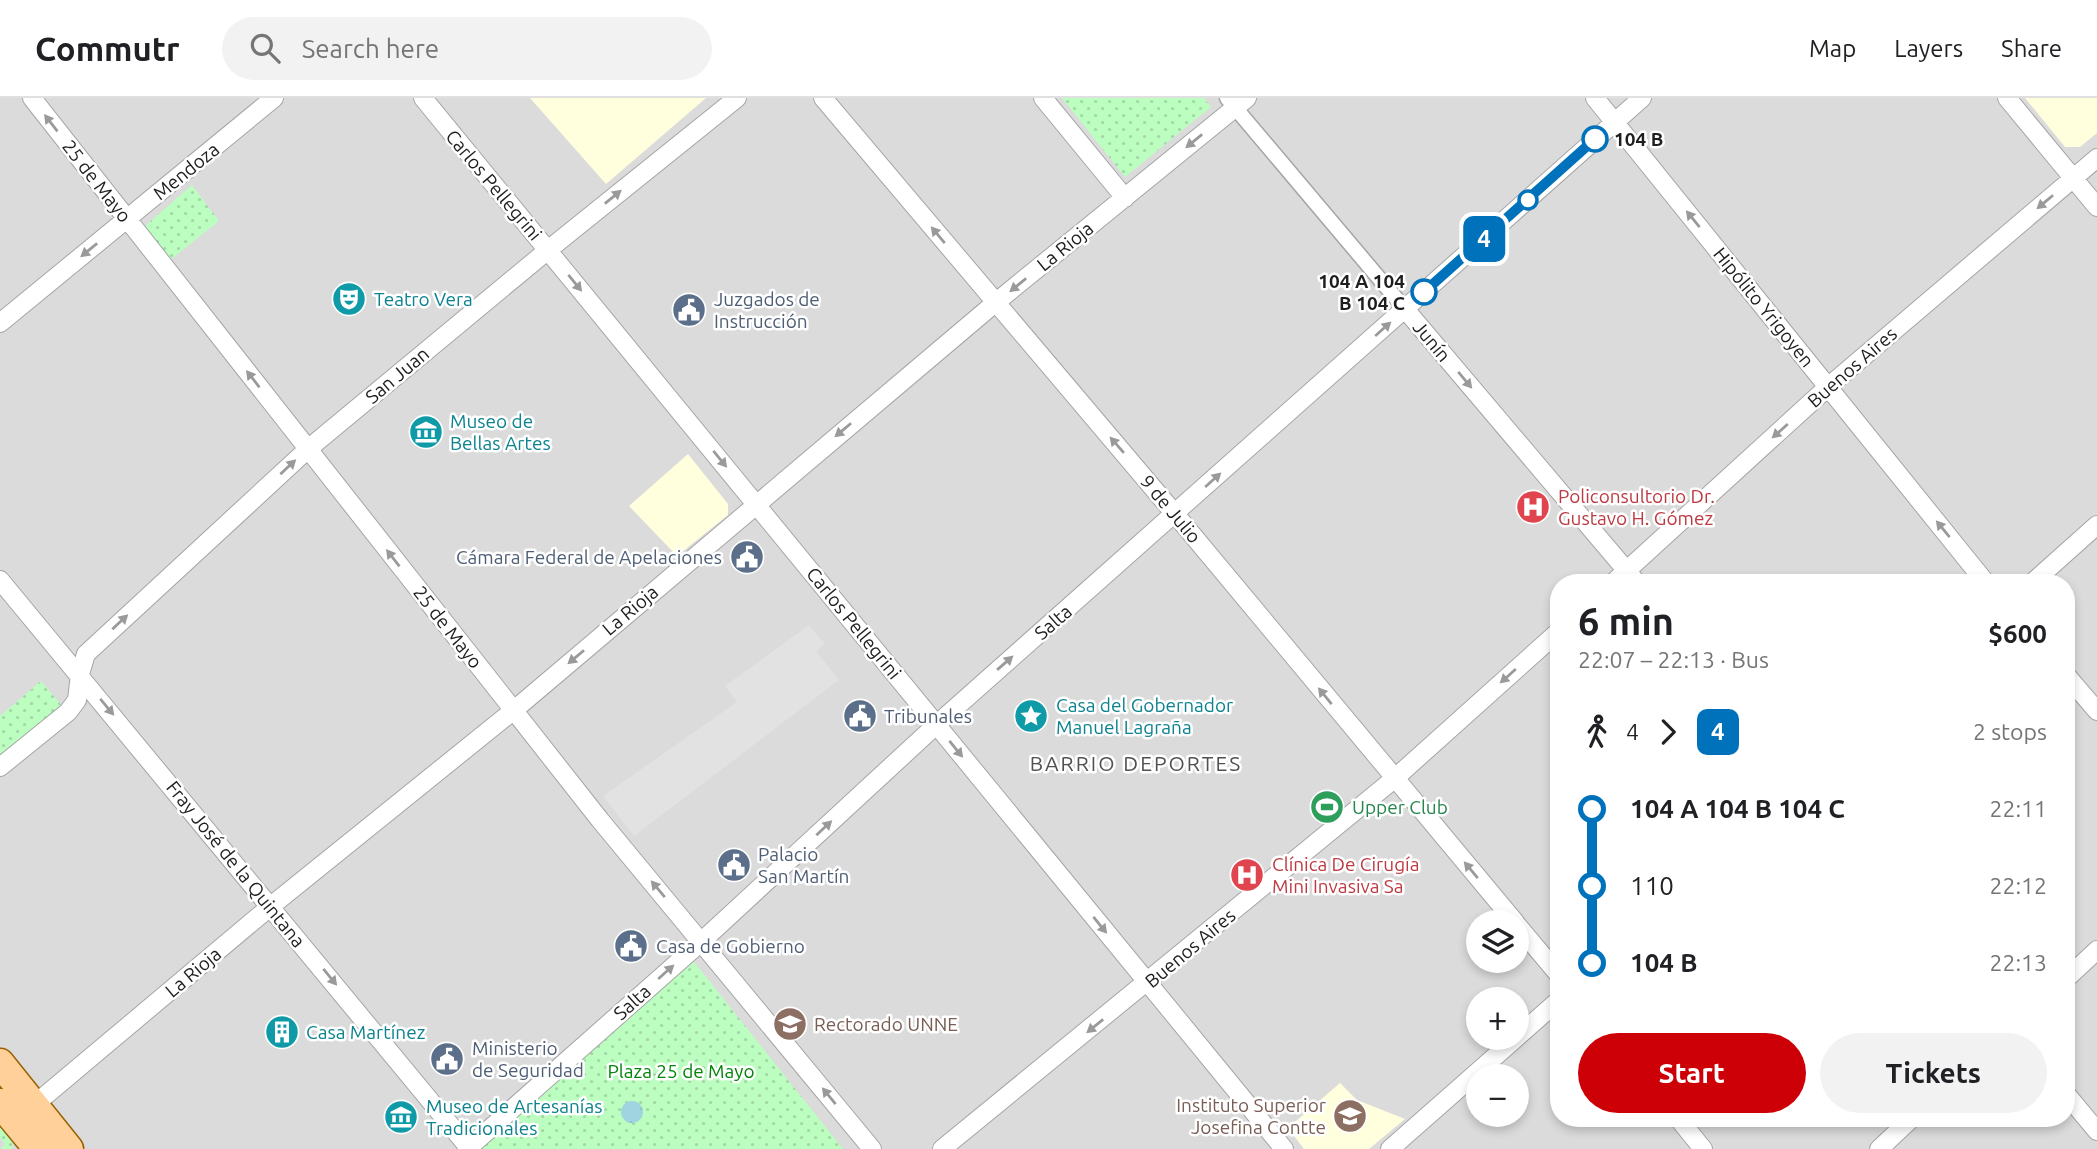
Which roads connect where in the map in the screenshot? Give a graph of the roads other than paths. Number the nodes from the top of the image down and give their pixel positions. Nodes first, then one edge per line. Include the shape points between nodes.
1 (32, 98) edge
2 (274, 98) edge
3 (423, 98) edge
4 (737, 98) edge
5 (823, 98) edge
6 (1043, 98) edge
7 (1595, 98) edge
8 (1642, 98) edge
9 (2007, 98) edge
10 (1236, 101) edge
11 (1614, 122) junction
12 (2097, 158) edge
13 (2073, 178) junction
14 (1125, 198) junction
15 (2097, 208) edge
16 (127, 219) junction
17 (548, 250) junction
18 (995, 303) junction
19 (1405, 309) junction
20 (0, 323) edge
21 (1829, 386) junction
22 (307, 449) junction
23 (756, 503) junction
24 (1175, 514) junction
25 (2097, 526) edge
26 (1621, 574) edge
27 (1630, 574) edge
28 (1979, 574) edge
29 (2042, 574) edge
30 (0, 580) edge
31 (1550, 639) edge
32 (80, 674) junction
33 (2075, 686) edge
34 (513, 710) junction
35 (2097, 711) edge
36 (936, 724) junction
37 (0, 767) edge
38 (1394, 779) junction
39 (271, 906) junction
40 (1504, 910) edge
41 (1529, 939) edge
42 (702, 941) junction
43 (2097, 950) edge
44 (1550, 964) edge
45 (2075, 971) edge
46 (1147, 983) junction
47 (1550, 1008) edge
48 (1529, 1026) edge
49 (1502, 1050) edge
50 (0, 1063) edge
51 (0, 1103) edge
52 (2075, 1105) edge
53 (1685, 1127) edge
54 (1902, 1127) edge
55 (31, 1128) edge
56 (2097, 1131) edge
57 (468, 1148) edge
58 (69, 1149) edge
59 (872, 1149) edge
60 (942, 1149) edge
61 (1284, 1149) edge
62 (1390, 1149) edge
63 (1703, 1149) edge
64 (1879, 1149) edge

16 -> 1 street, 25 de Mayo
2 - 16 street, Mendoza
3 - 17 street, Carlos Pellegrini
17 -> 4 street, San Juan
18 -> 5 street, 9 de Julio
6 - 14 street
7 - 11 street, Hipólito Yrigoyen
8 - 11 street, Salta
9 - 13 street
10 -> 14 street, La Rioja
10 - 19 street, Junín
11 - 19 street, Salta
21 -> 11 street, Hipólito Yrigoyen
12 - 13 street, Buenos Aires
13 - 15 street
13 -> 21 street, Buenos Aires
14 -> 18 street, La Rioja
16 -> 20 street, Mendoza
22 -> 16 street, 25 de Mayo
17 - 22 street, San Juan
17 -> 23 street, Carlos Pellegrini
18 -> 23 street, La Rioja
24 -> 18 street, 9 de Julio
24 -> 19 street, Salta
19 -> 26 street, Junín
21 -> 27 street, Buenos Aires
28 -> 21 street, Hipólito Yrigoyen
32 -> 22 street, San Juan via 86,654
34 -> 22 street, 25 de Mayo
23 -> 34 street, La Rioja
23 - 36 street, Carlos Pellegrini
36 -> 24 street, Salta
38 -> 24 street, 9 de Julio
25 - 29 street
30 - 32 street, Fray José de la Quintana
31 -> 38 street, Buenos Aires
32 - 37 street, San Juan via 76,700 68,712
32 -> 39 street, Fray José de la Quintana
33 - 35 street
34 - 39 street, La Rioja
42 -> 34 street, 25 de Mayo
42 -> 36 street, Salta
36 -> 46 street, Carlos Pellegrini
40 -> 38 street, 9 de Julio
38 - 46 street, Buenos Aires
39 - 55 street, La Rioja
39 -> 57 street, Fray José de la Quintana
41 - 44 street, 9 de Julio
57 -> 42 street, Salta
59 -> 42 street, 25 de Mayo
43 - 45 street
46 -> 60 street, Buenos Aires
46 - 61 street, Carlos Pellegrini
47 - 48 street
49 - 62 street
50 - 55 main road
51 - 55 main road
52 - 56 street
53 - 63 street
54 - 64 street
55 - 58 main road

